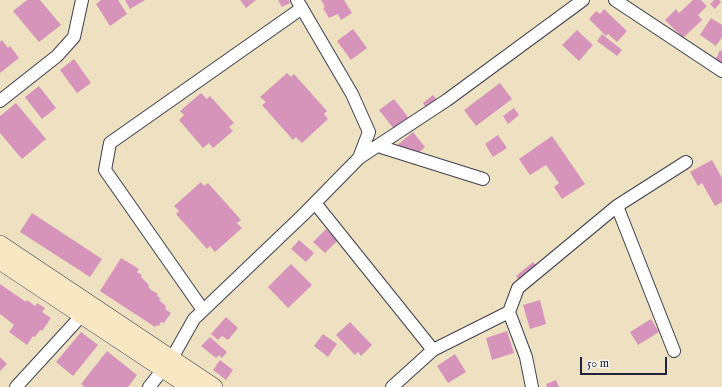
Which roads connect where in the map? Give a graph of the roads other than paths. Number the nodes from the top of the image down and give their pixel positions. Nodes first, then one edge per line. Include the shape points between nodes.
1 (82, 0) edge
2 (583, 0) edge
3 (615, 0) edge
4 (299, 4) edge
5 (722, 71) edge
6 (0, 101) edge
7 (378, 146) junction
8 (359, 158) junction
9 (686, 162) dead end
10 (483, 179) dead end
11 (315, 203) junction
12 (617, 206) junction
13 (0, 244) edge
14 (0, 260) edge
15 (203, 310) junction
16 (509, 312) junction
17 (83, 314) junction
18 (434, 350) junction
19 (674, 351) dead end
20 (168, 363) junction
21 (16, 387) edge
22 (149, 387) edge
23 (190, 387) edge
24 (214, 387) edge
25 (392, 387) edge
26 (532, 387) edge

1 - 6 street via 74,37 58,56
2 - 7 street via 448,100
3 - 5 street
4 - 8 street via 352,94 368,132
4 - 15 street via 110,143 105,170
7 - 8 street
7 - 10 street
8 - 11 street
9 - 12 street
11 - 15 street
11 - 18 street
12 - 16 street via 518,288
12 - 19 street
13 - 20 main road
14 - 17 main road
15 - 20 street via 194,319
16 - 18 street
16 - 26 street via 526,357
17 - 20 main road
17 - 21 street
18 - 25 street
20 - 22 street
20 - 23 main road
20 - 24 main road

